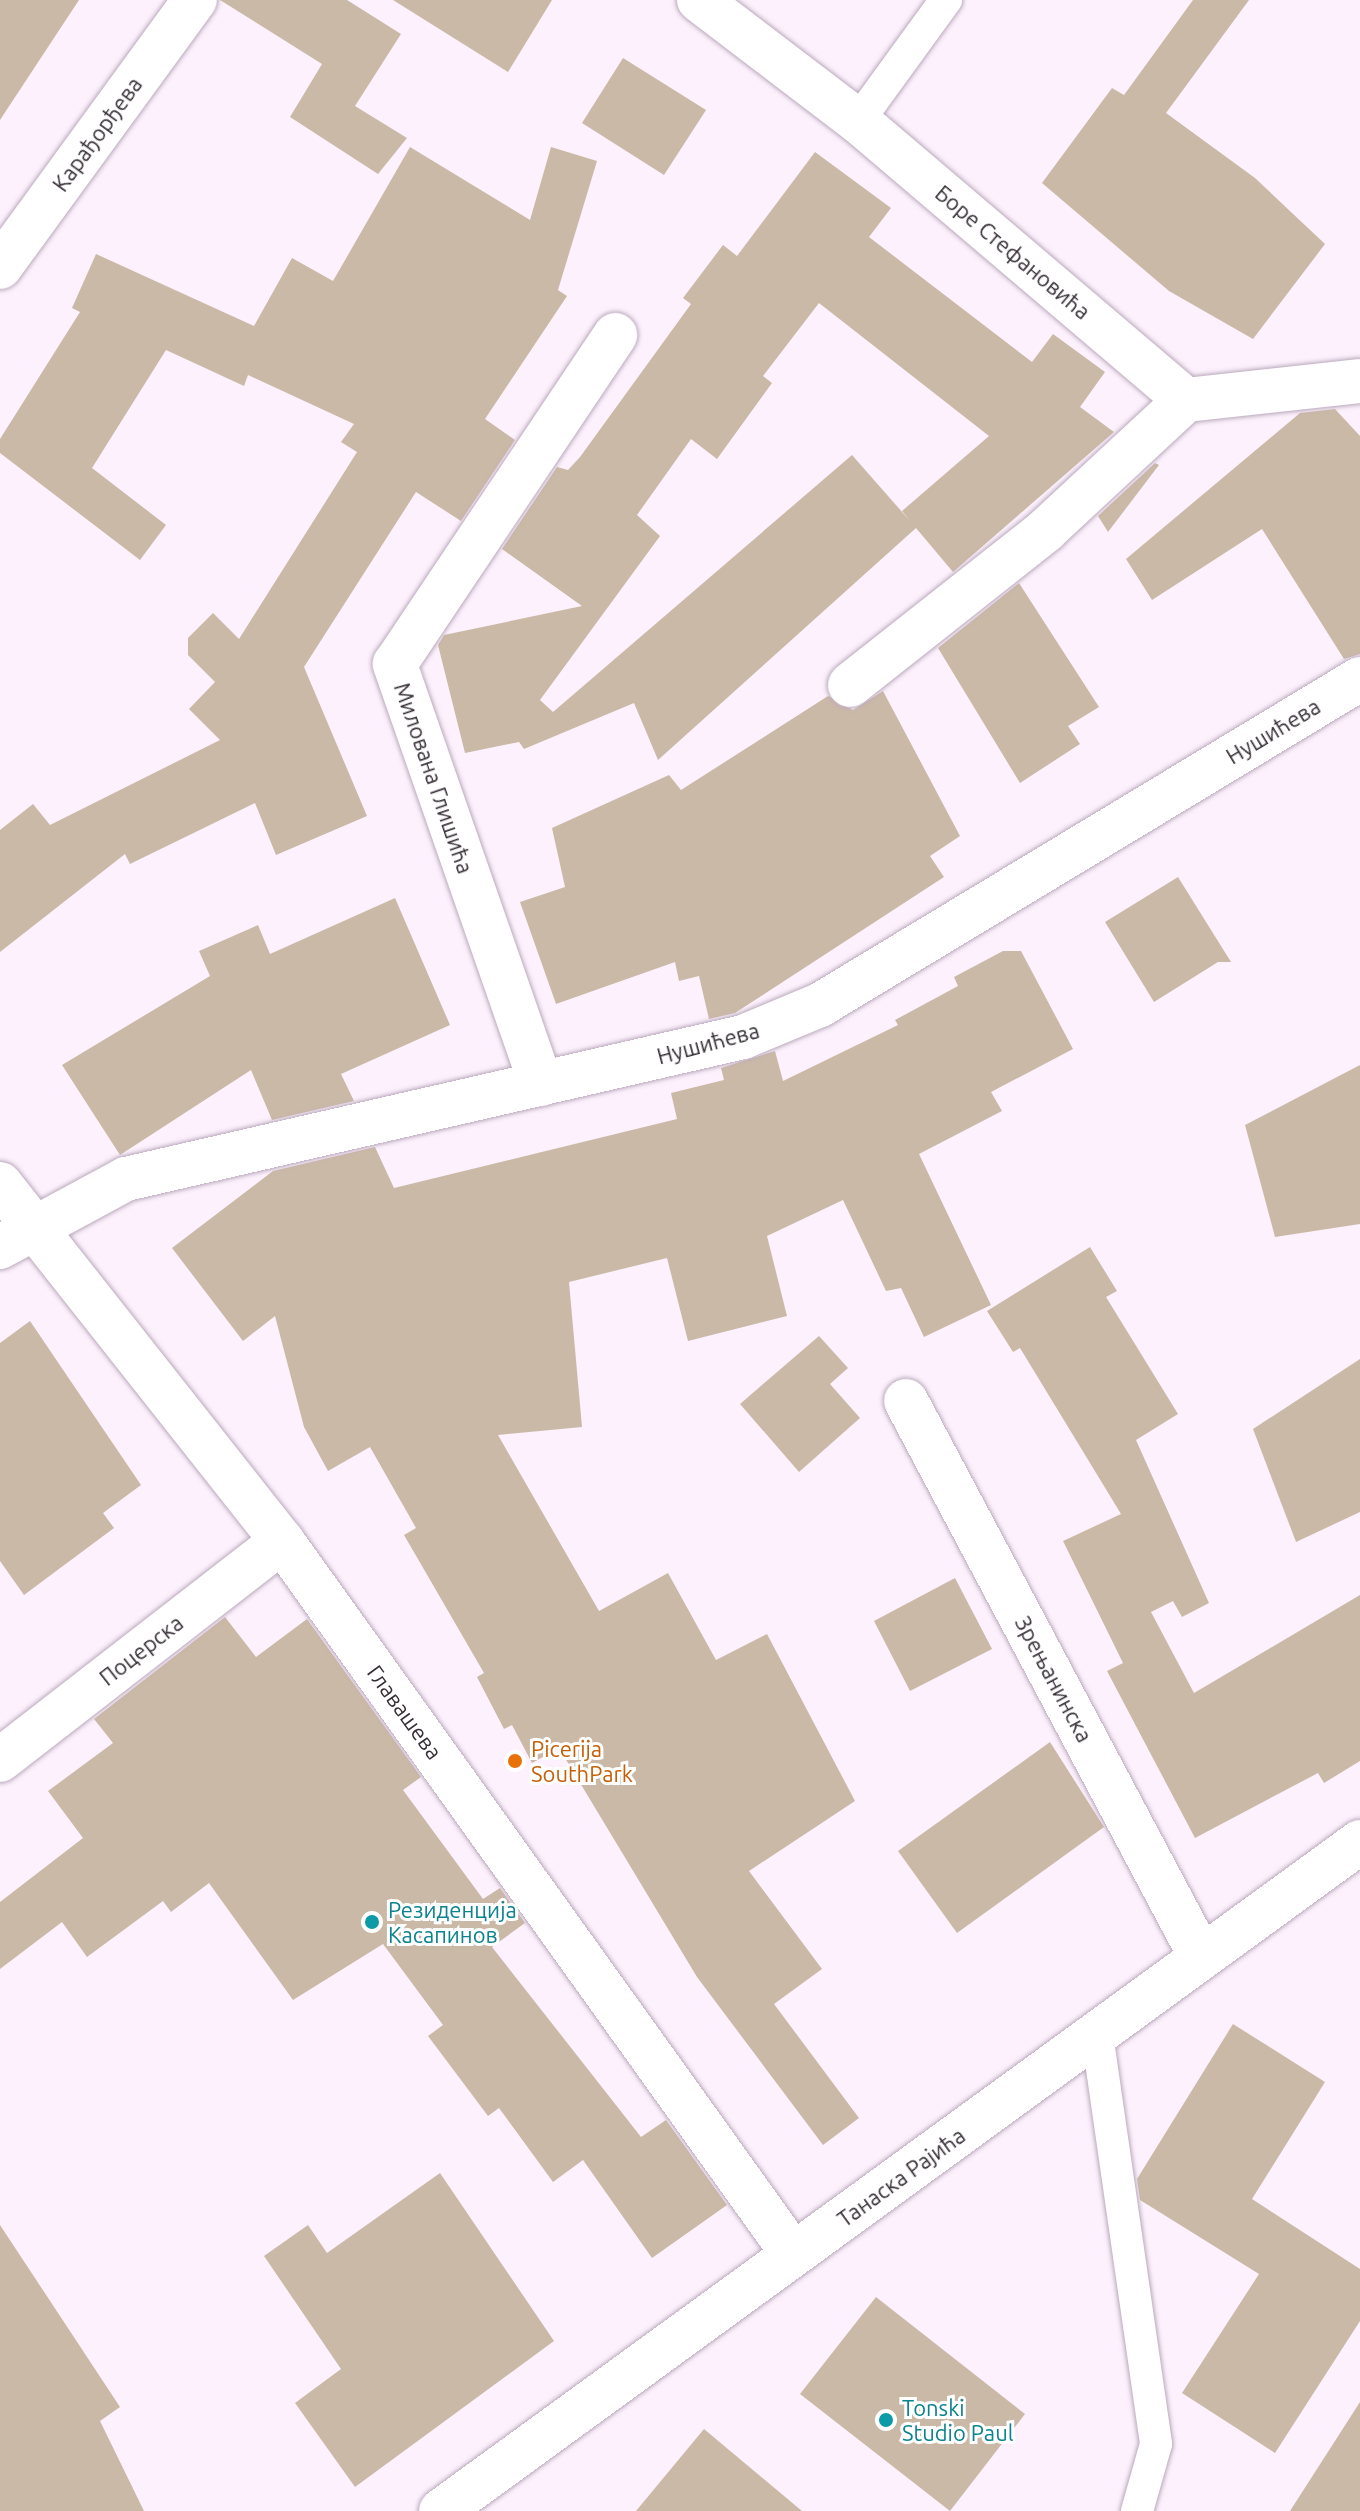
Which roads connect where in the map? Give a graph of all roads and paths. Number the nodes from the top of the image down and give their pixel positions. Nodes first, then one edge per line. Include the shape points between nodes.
1 (195, 0) edge
2 (699, 0) edge
3 (946, 0) edge
4 (858, 121) junction
5 (0, 267) edge
6 (615, 335) dead end
7 (1360, 381) edge
8 (1186, 400) junction
9 (1360, 679) edge
10 (850, 685) dead end
11 (541, 1084) junction
12 (0, 1184) edge
13 (17, 1236) edge
14 (906, 1401) dead end
15 (282, 1541) junction
16 (0, 1760) edge
17 (1360, 1842) edge
18 (1201, 1957) junction
19 (1097, 2034) junction
20 (793, 2254) junction
21 (441, 2511) edge
22 (1137, 2511) edge

1 - 5 street, Карађорђева
2 - 4 street, Боре Стефановића
3 - 4 lane
4 - 8 street, Боре Стефановића
6 - 11 street, Милована Глишића via 395,664
7 - 8 street
8 - 10 street via 1046,530
9 - 11 street, Нушићева via 820,1005 743,1037
11 - 13 street, Нушићева via 126,1179
12 - 13 street, Главашева
13 - 15 street, Главашева
14 - 18 street, Зрењанинска
15 - 16 street, Поцерска
15 - 20 street, Главашева
17 - 18 street, Танаска Рајића
18 - 19 street, Танаска Рајића
19 - 20 street, Танаска Рајића
19 - 22 lane via 1156,2444
20 - 21 street, Танаска Рајића

